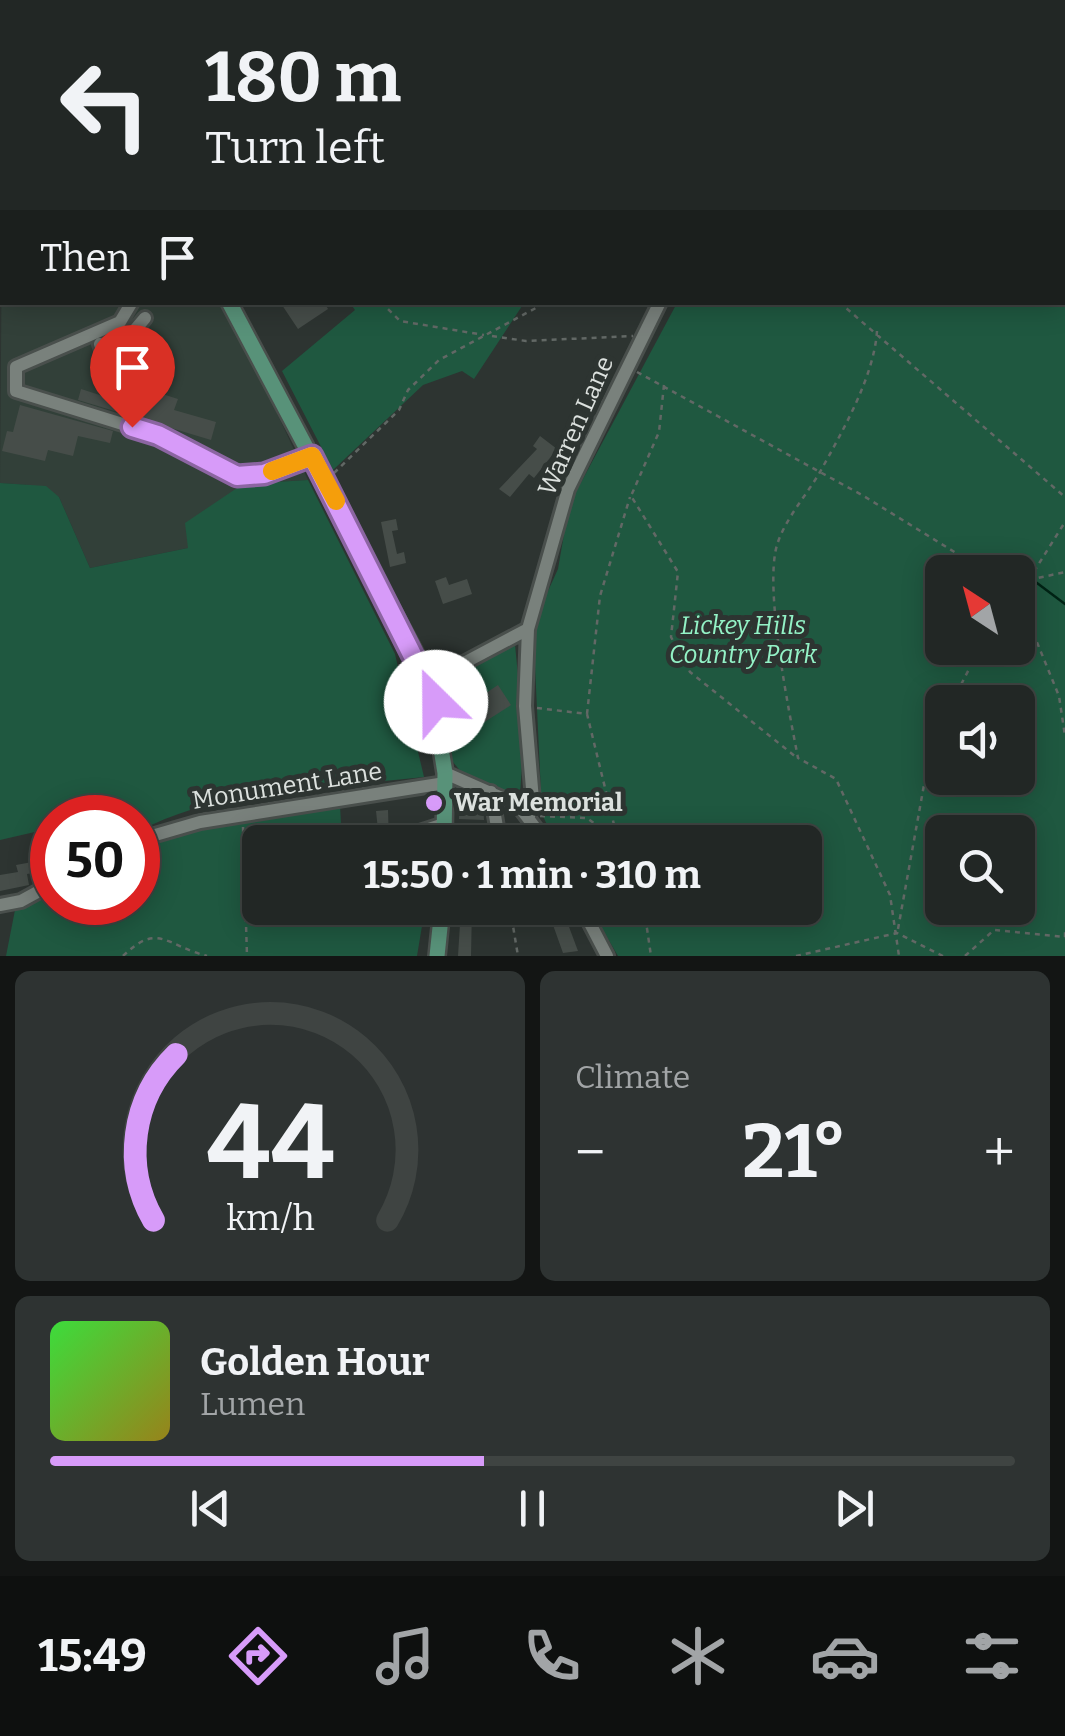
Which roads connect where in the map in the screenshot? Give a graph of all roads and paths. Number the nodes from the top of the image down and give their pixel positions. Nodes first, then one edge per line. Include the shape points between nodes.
1 (130, 305) edge
2 (231, 305) edge
3 (383, 305) edge
4 (542, 305) edge
5 (658, 305) edge
6 (841, 305) edge
7 (145, 318) dead end
8 (877, 331) junction
9 (96, 332) junction
10 (487, 336) junction
11 (640, 337) junction
12 (101, 347) junction
13 (627, 367) junction
14 (118, 379) dead end
15 (664, 384) junction
16 (312, 456) junction
17 (820, 472) junction
18 (324, 479) junction
19 (631, 496) junction
20 (1065, 497) edge
21 (1065, 522) edge
22 (961, 555) edge
23 (1035, 569) edge
24 (1065, 572) edge
25 (1035, 578) edge
26 (528, 629) junction
27 (1035, 639) edge
28 (430, 681) junction
29 (525, 706) junction
30 (586, 714) junction
31 (1065, 736) edge
32 (798, 758) junction
33 (925, 774) edge
34 (446, 778) junction
35 (491, 792) junction
36 (242, 816) junction
37 (529, 816) junction
38 (444, 824) joint
39 (441, 825) edge
40 (497, 825) edge
41 (535, 825) edge
42 (596, 825) edge
43 (614, 825) edge
44 (160, 830) edge
45 (30, 896) edge
46 (0, 906) edge
47 (440, 925) edge
48 (513, 925) edge
49 (591, 925) edge
50 (646, 925) edge
51 (1065, 930) edge
52 (897, 934) junction
53 (123, 956) edge
54 (207, 956) edge
55 (246, 956) edge
56 (437, 956) edge
57 (518, 956) edge
58 (607, 956) edge
59 (651, 956) edge
60 (796, 956) edge
61 (899, 956) edge
62 (943, 956) edge
63 (965, 956) edge

1 - 9 street via 120,322
2 - 16 main road
3 - 10 path via 400,321
4 - 10 path
5 - 11 street, Warren Lane
6 - 8 path
7 - 12 street via 117,351
8 - 17 path via 876,354
8 - 20 path
9 - 12 street
9 - 16 street via 16,368 16,391 158,435 237,476 264,474
10 - 11 path
10 - 18 path via 439,360 408,390 399,410
11 - 13 street, Warren Lane
12 - 14 street
13 - 15 path
13 - 26 street, Warren Lane via 568,489
15 - 17 path
15 - 19 path via 659,432
16 - 18 main road
17 - 22 path
17 - 32 path via 777,544 773,572
18 - 28 main road
19 - 30 path via 600,596
19 - 32 path via 678,572 670,638 690,672
21 - 23 path
24 - 25 path
26 - 28 street
26 - 29 street, Warren Lane
27 - 31 path via 1058,696
28 - 34 main road
29 - 30 path
29 - 37 street, Warren Lane via 534,800
30 - 43 path
32 - 52 path via 836,779 890,895
33 - 52 path
34 - 35 street
34 - 36 street, Monument Lane
34 - 38 main road
35 - 37 street
35 - 40 street
36 - 44 street, Monument Lane
36 - 55 path
37 - 41 street
37 - 42 path via 587,818
38 - 39 street
45 - 46 street
47 - 56 main road
48 - 57 path
49 - 58 street
50 - 59 path
51 - 63 path via 1065,937 994,930
52 - 60 path
52 - 61 path
52 - 62 path
53 - 54 path via 134,942 152,936

